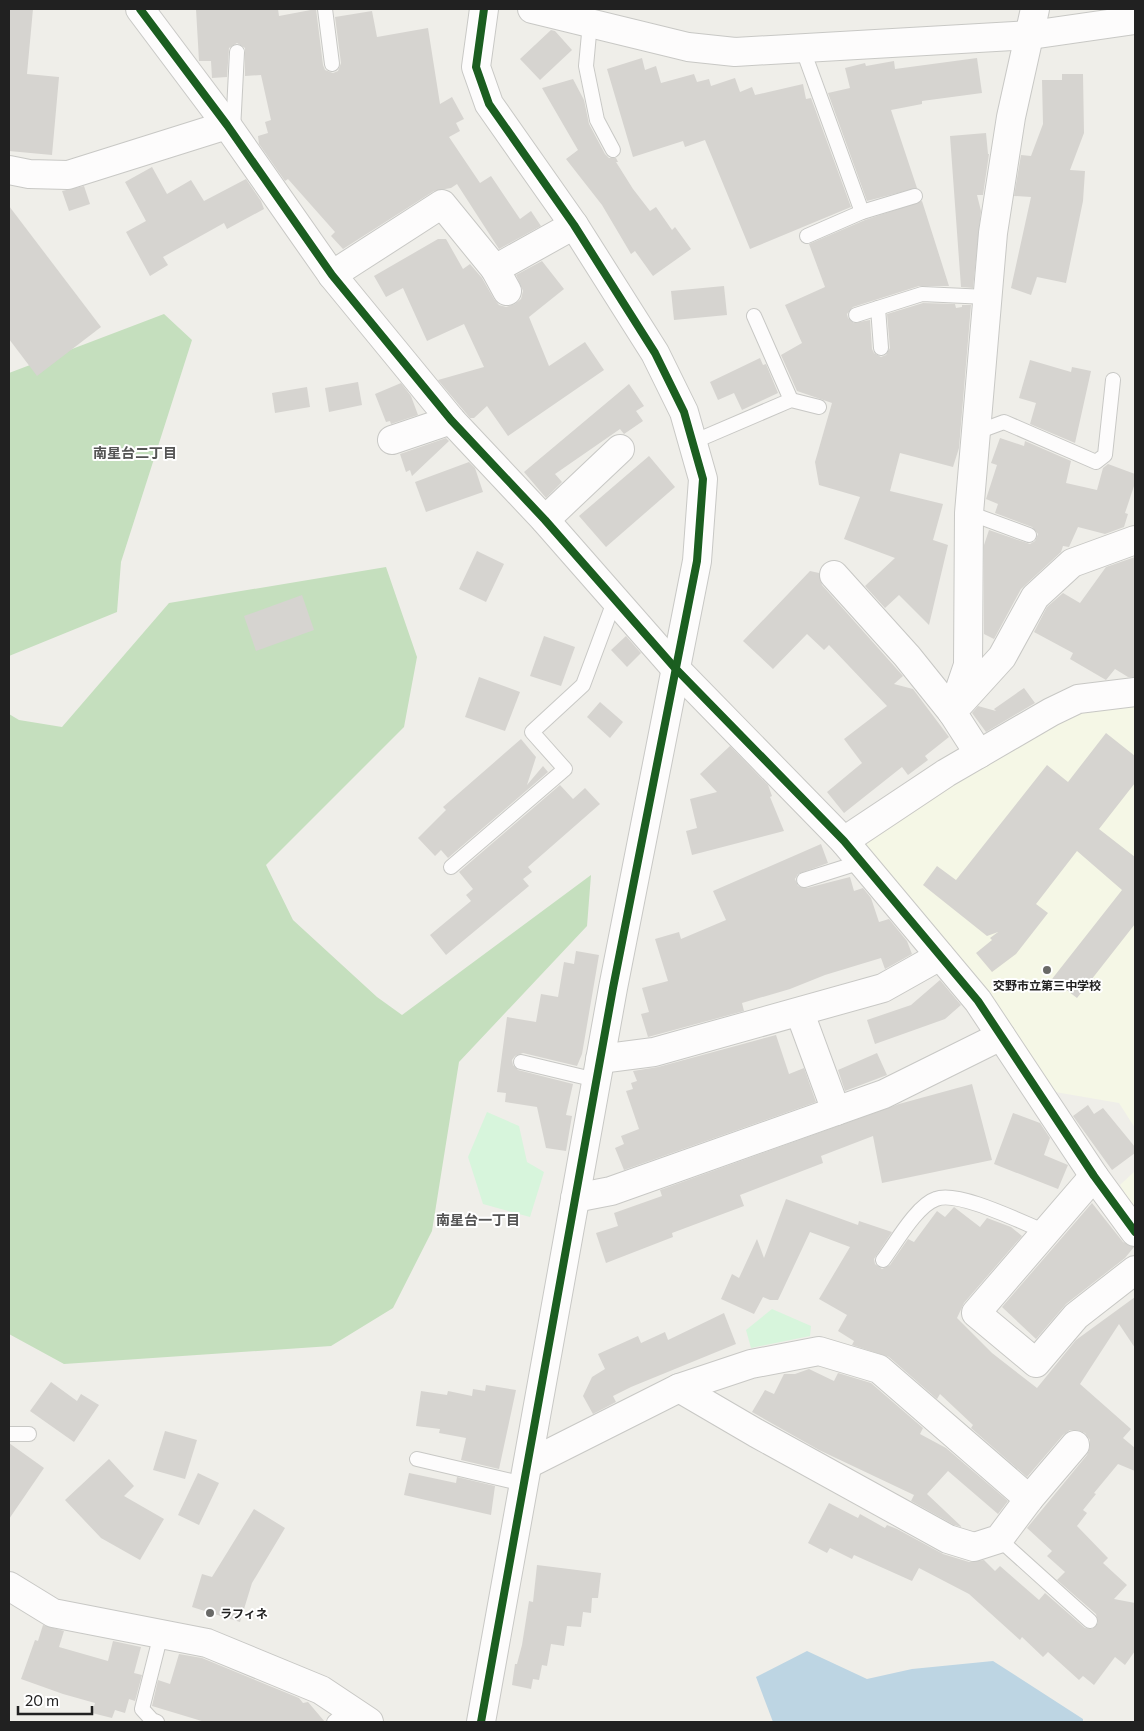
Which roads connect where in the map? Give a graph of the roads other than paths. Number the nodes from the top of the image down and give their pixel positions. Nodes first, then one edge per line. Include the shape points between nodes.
1 (140, 9) edge
2 (325, 9) edge
3 (484, 9) edge
4 (532, 9) edge
5 (1135, 20) edge
6 (1033, 22) edge
7 (590, 23) junction
8 (803, 50) junction
9 (237, 52) dead end
10 (332, 64) dead end
11 (230, 129) junction
12 (613, 150) dead end
13 (9, 170) edge
14 (915, 196) dead end
15 (862, 212) junction
16 (574, 225) junction
17 (807, 236) dead end
18 (332, 276) junction
19 (987, 297) junction
20 (878, 308) junction
21 (856, 315) dead end
22 (754, 316) dead end
23 (881, 348) dead end
24 (1113, 380) dead end
25 (791, 400) junction
26 (819, 408) dead end
27 (451, 420) junction
28 (977, 432) junction
29 (392, 440) dead end
30 (692, 442) junction
31 (620, 450) dead end
32 (969, 513) junction
33 (545, 520) junction
34 (1029, 535) dead end
35 (1135, 540) edge
36 (834, 576) dead end
37 (614, 599) junction
38 (675, 668) junction
39 (1135, 692) edge
40 (952, 712) junction
41 (979, 754) junction
42 (844, 841) junction
43 (861, 862) junction
44 (451, 867) dead end
45 (804, 880) dead end
46 (940, 956) junction
47 (800, 1012) junction
48 (1001, 1036) junction
49 (521, 1062) dead end
50 (598, 1069) junction
51 (836, 1111) junction
52 (1094, 1176) junction
53 (575, 1198) junction
54 (1046, 1232) junction
55 (1135, 1232) edge
56 (883, 1260) dead end
57 (1135, 1270) edge
58 (679, 1388) junction
59 (9, 1434) edge
60 (29, 1434) dead end
61 (1075, 1445) dead end
62 (417, 1459) dead end
63 (526, 1474) junction
64 (1029, 1499) junction
65 (999, 1539) junction
66 (9, 1586) edge
67 (1090, 1621) dead end
68 (160, 1634) junction
69 (351, 1718) edge
70 (157, 1722) edge
71 (481, 1722) edge

1 - 11 street
2 - 10 lane
3 - 16 street via 476,67 489,104
4 - 7 street
5 - 6 street
6 - 8 street
6 - 19 street via 1011,117 993,233
7 - 8 street via 688,47 735,52
7 - 12 lane via 586,66 597,120
8 - 15 lane
9 - 11 lane
11 - 13 street via 68,175
11 - 18 street
14 - 15 lane
15 - 17 lane
16 - 18 street via 501,280 436,197
16 - 30 street via 655,353 684,412
18 - 27 street
19 - 20 lane via 922,294
19 - 28 street
20 - 21 lane
20 - 23 lane
22 - 25 lane
24 - 28 lane via 1105,455 1096,462 1004,422
25 - 26 lane
25 - 30 lane
27 - 29 street
27 - 33 street
28 - 32 street
30 - 38 street via 703,479 697,561
31 - 33 street
32 - 34 lane
32 - 40 street via 968,665
33 - 37 street
35 - 40 street via 1072,563 1035,597 1002,657
36 - 40 street via 907,656
37 - 38 street
37 - 44 lane via 583,685 532,732 565,768
38 - 42 street
38 - 50 street
39 - 41 street via 1078,699
40 - 41 street
41 - 42 street
42 - 43 street
43 - 45 lane
43 - 46 street
46 - 47 street via 883,988
46 - 48 street via 978,1001
47 - 50 street
47 - 51 street
48 - 51 street via 884,1094
48 - 52 street
49 - 50 lane
50 - 53 street
51 - 53 street via 611,1191
52 - 54 street
52 - 55 street
53 - 63 street
54 - 56 lane via 964,1199 936,1198 922,1208
54 - 57 street via 976,1314 1036,1363 1076,1316
58 - 63 street
58 - 64 street via 751,1364 819,1351 879,1369
58 - 65 street via 948,1539 974,1547
59 - 60 lane
61 - 64 street
62 - 63 lane
63 - 71 street
64 - 65 street
65 - 67 lane
66 - 68 street via 53,1613
68 - 69 street via 207,1643 320,1690
68 - 70 lane via 142,1709

